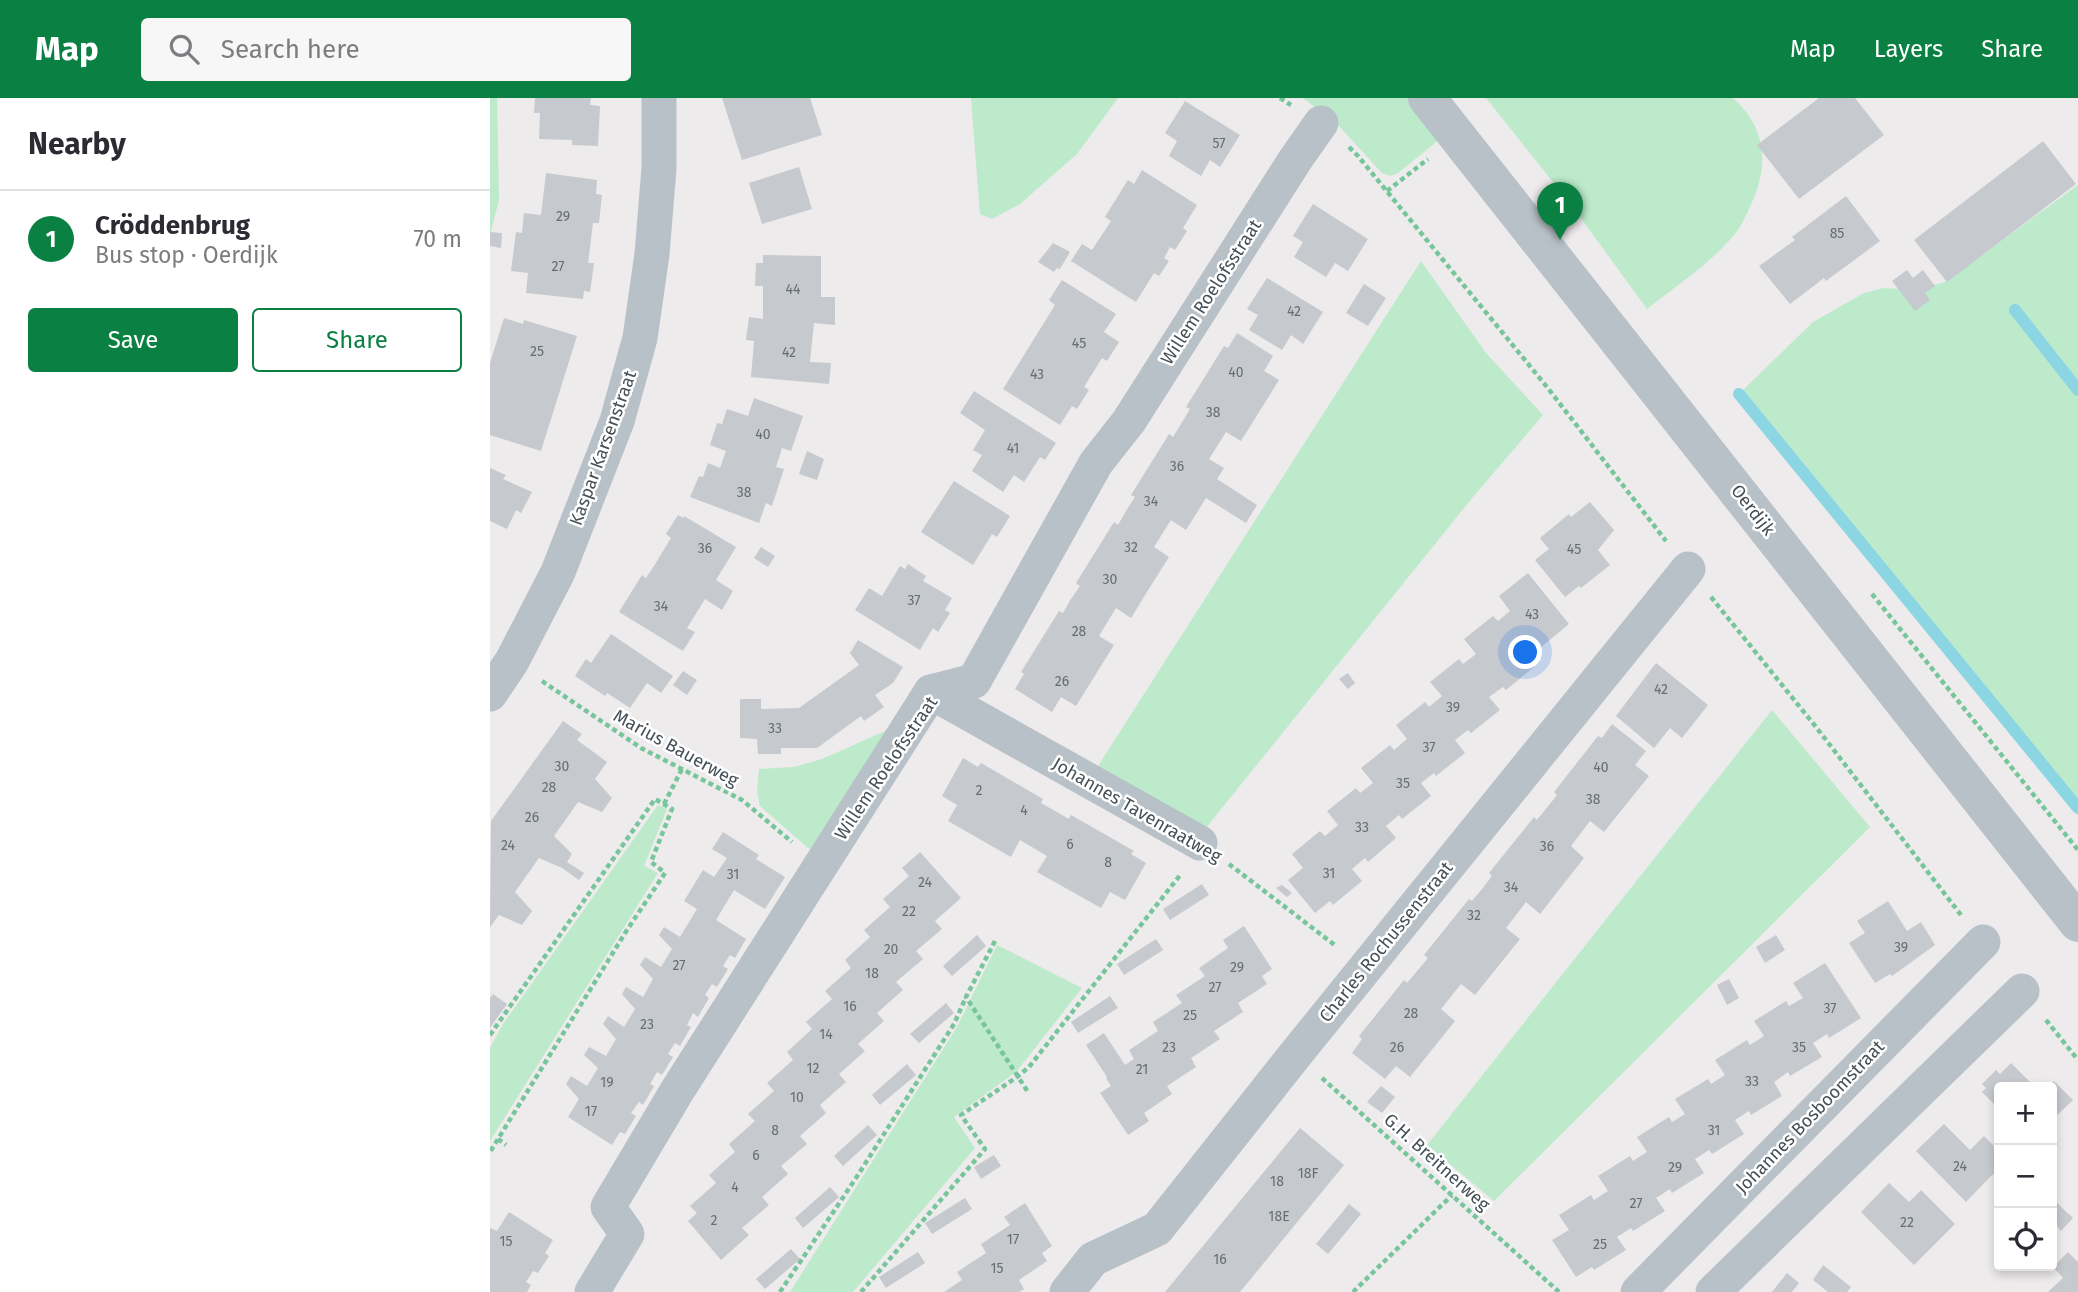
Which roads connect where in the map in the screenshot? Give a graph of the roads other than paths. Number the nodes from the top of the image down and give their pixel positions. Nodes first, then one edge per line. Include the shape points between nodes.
1 (659, 98) edge
2 (1427, 98) edge
3 (1321, 123) dead end
4 (1688, 569) dead end
5 (931, 692) junction
6 (490, 695) edge
7 (1202, 845) road end
8 (2078, 923) edge
9 (1983, 942) dead end
10 (2022, 991) dead end
11 (592, 1292) edge
12 (1067, 1292) edge
13 (1638, 1292) edge
14 (1713, 1292) edge

1 - 6 street, Kaspar Karsenstraat via 652,254 640,338 617,421 558,572
2 - 8 street, Oerdijk
3 - 5 street, Willem Roelofsstraat via 1129,421 1096,463 974,681
4 - 12 street, Charles Rochussenstraat via 1157,1229 1093,1259
5 - 7 street, Johannes Tavenraatweg
5 - 11 street, Willem Roelofsstraat via 608,1207 627,1234
9 - 13 street, Johannes Bosboomstraat
10 - 14 street

